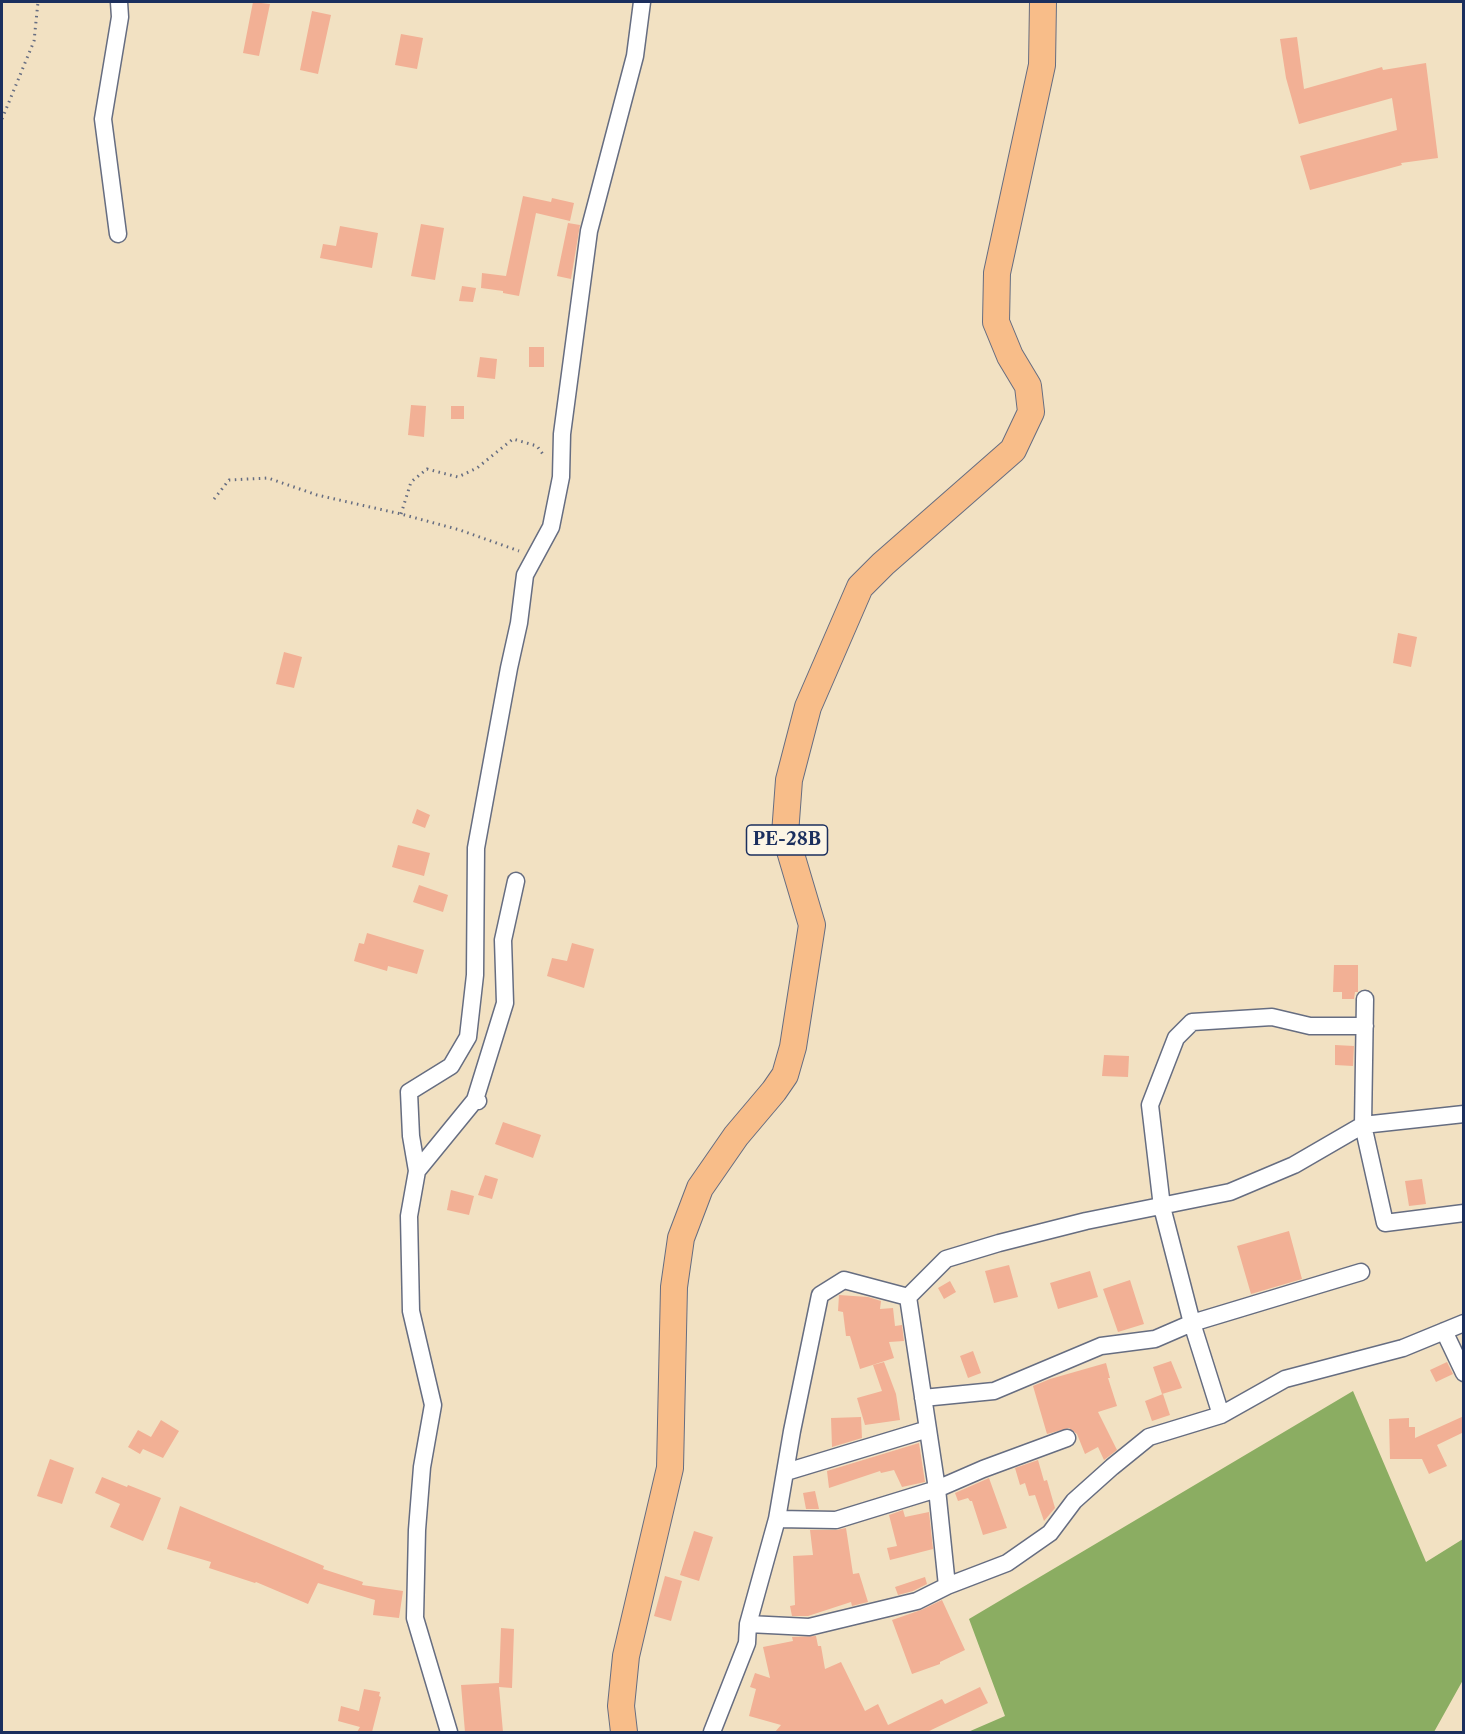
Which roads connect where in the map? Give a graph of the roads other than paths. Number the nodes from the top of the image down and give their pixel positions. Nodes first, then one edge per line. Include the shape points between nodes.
1 (119, 2) edge
2 (642, 2) edge
3 (1043, 2) edge
4 (118, 234) dead end
5 (516, 881) dead end
6 (1365, 999) dead end
7 (1365, 1026) junction
8 (1464, 1114) edge
9 (1363, 1125) junction
10 (417, 1171) junction
11 (1162, 1207) junction
12 (1464, 1213) edge
13 (1361, 1272) dead end
14 (908, 1297) junction
15 (1192, 1323) junction
16 (1464, 1323) edge
17 (1444, 1331) junction
18 (1464, 1373) edge
19 (923, 1398) junction
20 (1221, 1415) junction
21 (928, 1429) junction
22 (1067, 1438) dead end
23 (786, 1472) junction
24 (937, 1489) junction
25 (777, 1519) junction
26 (947, 1586) junction
27 (748, 1624) junction
28 (449, 1732) edge
29 (624, 1732) edge
30 (712, 1732) edge

1 - 4 street via 120,17 103,119
2 - 10 street via 635,56 589,231 562,434 561,477 551,526 525,575 477,848 475,975 468,1037 451,1066 409,1092
3 - 29 highway, PE-28B via 1042,65 997,273 996,322 1028,386 1030,412 1013,450 860,587 808,706 789,780 785,834 812,925 793,1047 785,1075 700,1188 681,1238 674,1287 670,1468 626,1656 621,1706
5 - 10 street via 503,940 505,1003 477,1100
6 - 7 street
7 - 9 street
7 - 11 street via 1310,1026 1272,1017 1192,1022 1176,1038 1149,1105
8 - 9 street
9 - 11 street via 1294,1165 1230,1192
9 - 12 street via 1385,1223
10 - 28 street via 409,1216 411,1311 433,1405 422,1467 415,1618
11 - 14 street via 1086,1221 946,1259
11 - 15 street
13 - 15 street
14 - 19 street
14 - 23 street via 844,1280 820,1295
15 - 19 street via 1155,1339 1101,1346 994,1391
15 - 20 street
16 - 17 street
17 - 18 street
17 - 20 street via 1403,1348 1286,1379
19 - 21 street
20 - 26 street via 1149,1437 1074,1501 1050,1533 1007,1563
21 - 23 street
21 - 24 street
22 - 24 street
23 - 25 street
24 - 25 street via 836,1520
24 - 26 street
25 - 27 street
26 - 27 street via 917,1602 808,1627
27 - 30 street via 747,1643

